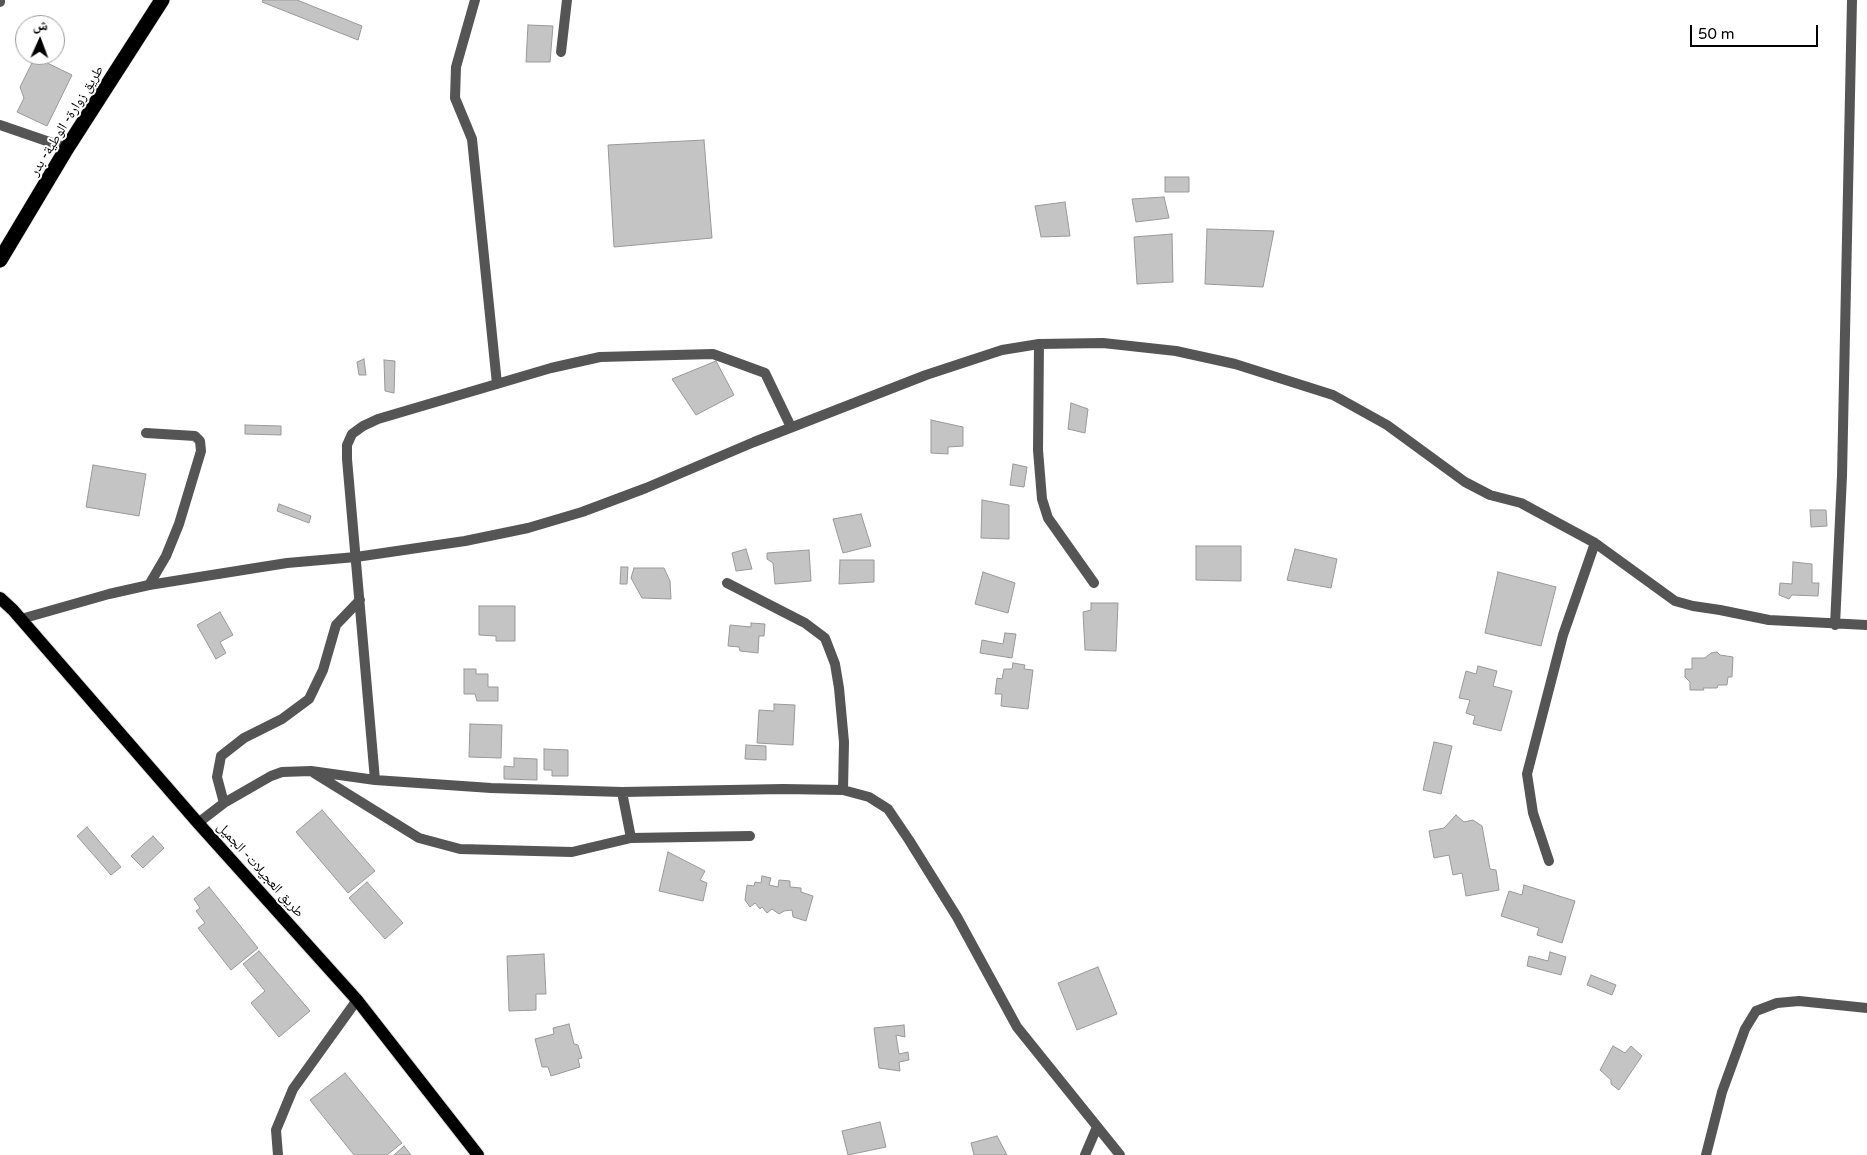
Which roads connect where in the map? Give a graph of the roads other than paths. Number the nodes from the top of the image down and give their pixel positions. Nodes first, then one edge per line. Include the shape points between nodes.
1 (162, 0) edge
2 (475, 0) edge
3 (567, 0) edge
4 (1852, 0) edge
5 (561, 52) dead end
6 (0, 125) edge
7 (67, 148) junction
8 (0, 260) edge
9 (1039, 344) junction
10 (497, 384) junction
11 (791, 427) junction
12 (146, 433) dead end
13 (1595, 543) junction
14 (356, 556) junction
15 (1094, 582) dead end
16 (727, 583) dead end
17 (149, 585) junction
18 (0, 586) edge
19 (0, 598) edge
20 (360, 600) junction
21 (17, 615) junction
22 (1835, 625) junction
23 (1867, 625) edge
24 (311, 771) junction
25 (375, 780) junction
26 (843, 790) junction
27 (622, 792) junction
28 (224, 803) junction
29 (198, 823) junction
30 (750, 836) dead end
31 (631, 838) junction
32 (1549, 861) dead end
33 (357, 1000) junction
34 (1867, 1008) edge
35 (1097, 1127) junction
36 (278, 1155) edge
37 (478, 1155) edge
38 (1085, 1155) edge
39 (1120, 1155) edge
40 (1706, 1155) edge

1 - 7 highway, طريق زوارة- الوطية- بدر
2 - 10 street via 456,68 454,98 472,139
3 - 5 street
4 - 22 street via 1842,476
6 - 7 street
7 - 8 highway, طريق زوارة- الوطية- بدر
9 - 11 street via 1002,350 926,375
9 - 13 street via 1103,343 1176,350 1235,364 1333,395 1387,425 1465,482 1490,495 1521,504
9 - 15 street via 1038,450 1042,499 1048,518
10 - 11 street via 600,357 713,354 765,372
10 - 14 street via 378,419 352,434 347,445 347,459
11 - 14 street via 582,512 528,528 464,541
12 - 17 street via 195,436 200,441 201,451 179,524
13 - 22 street via 1675,601 1768,620
13 - 32 street via 1562,635 1527,774 1533,813
14 - 17 street
14 - 20 street
16 - 26 street via 805,623 825,638 836,664 839,688 844,742
17 - 21 street
18 - 21 main road
19 - 21 main road
20 - 25 street
20 - 28 street via 336,625 323,670 309,699 282,719 244,738 221,756 217,778
21 - 29 main road, طريق العجيلات- الجميل
22 - 23 street
24 - 25 street
24 - 28 street via 282,772 271,776
24 - 31 street via 419,838 460,849 572,852
25 - 27 street
26 - 27 street
26 - 35 street via 869,797 888,808 957,917 1017,1028
27 - 31 street
28 - 29 street
29 - 33 main road, طريق العجيلات- الجميل
30 - 31 street
33 - 36 street via 293,1089 276,1130
33 - 37 main road, طريق العجيلات- الجميل
34 - 40 street via 1799,1001 1777,1003 1756,1011 1745,1028 1722,1092
35 - 38 street
35 - 39 street

